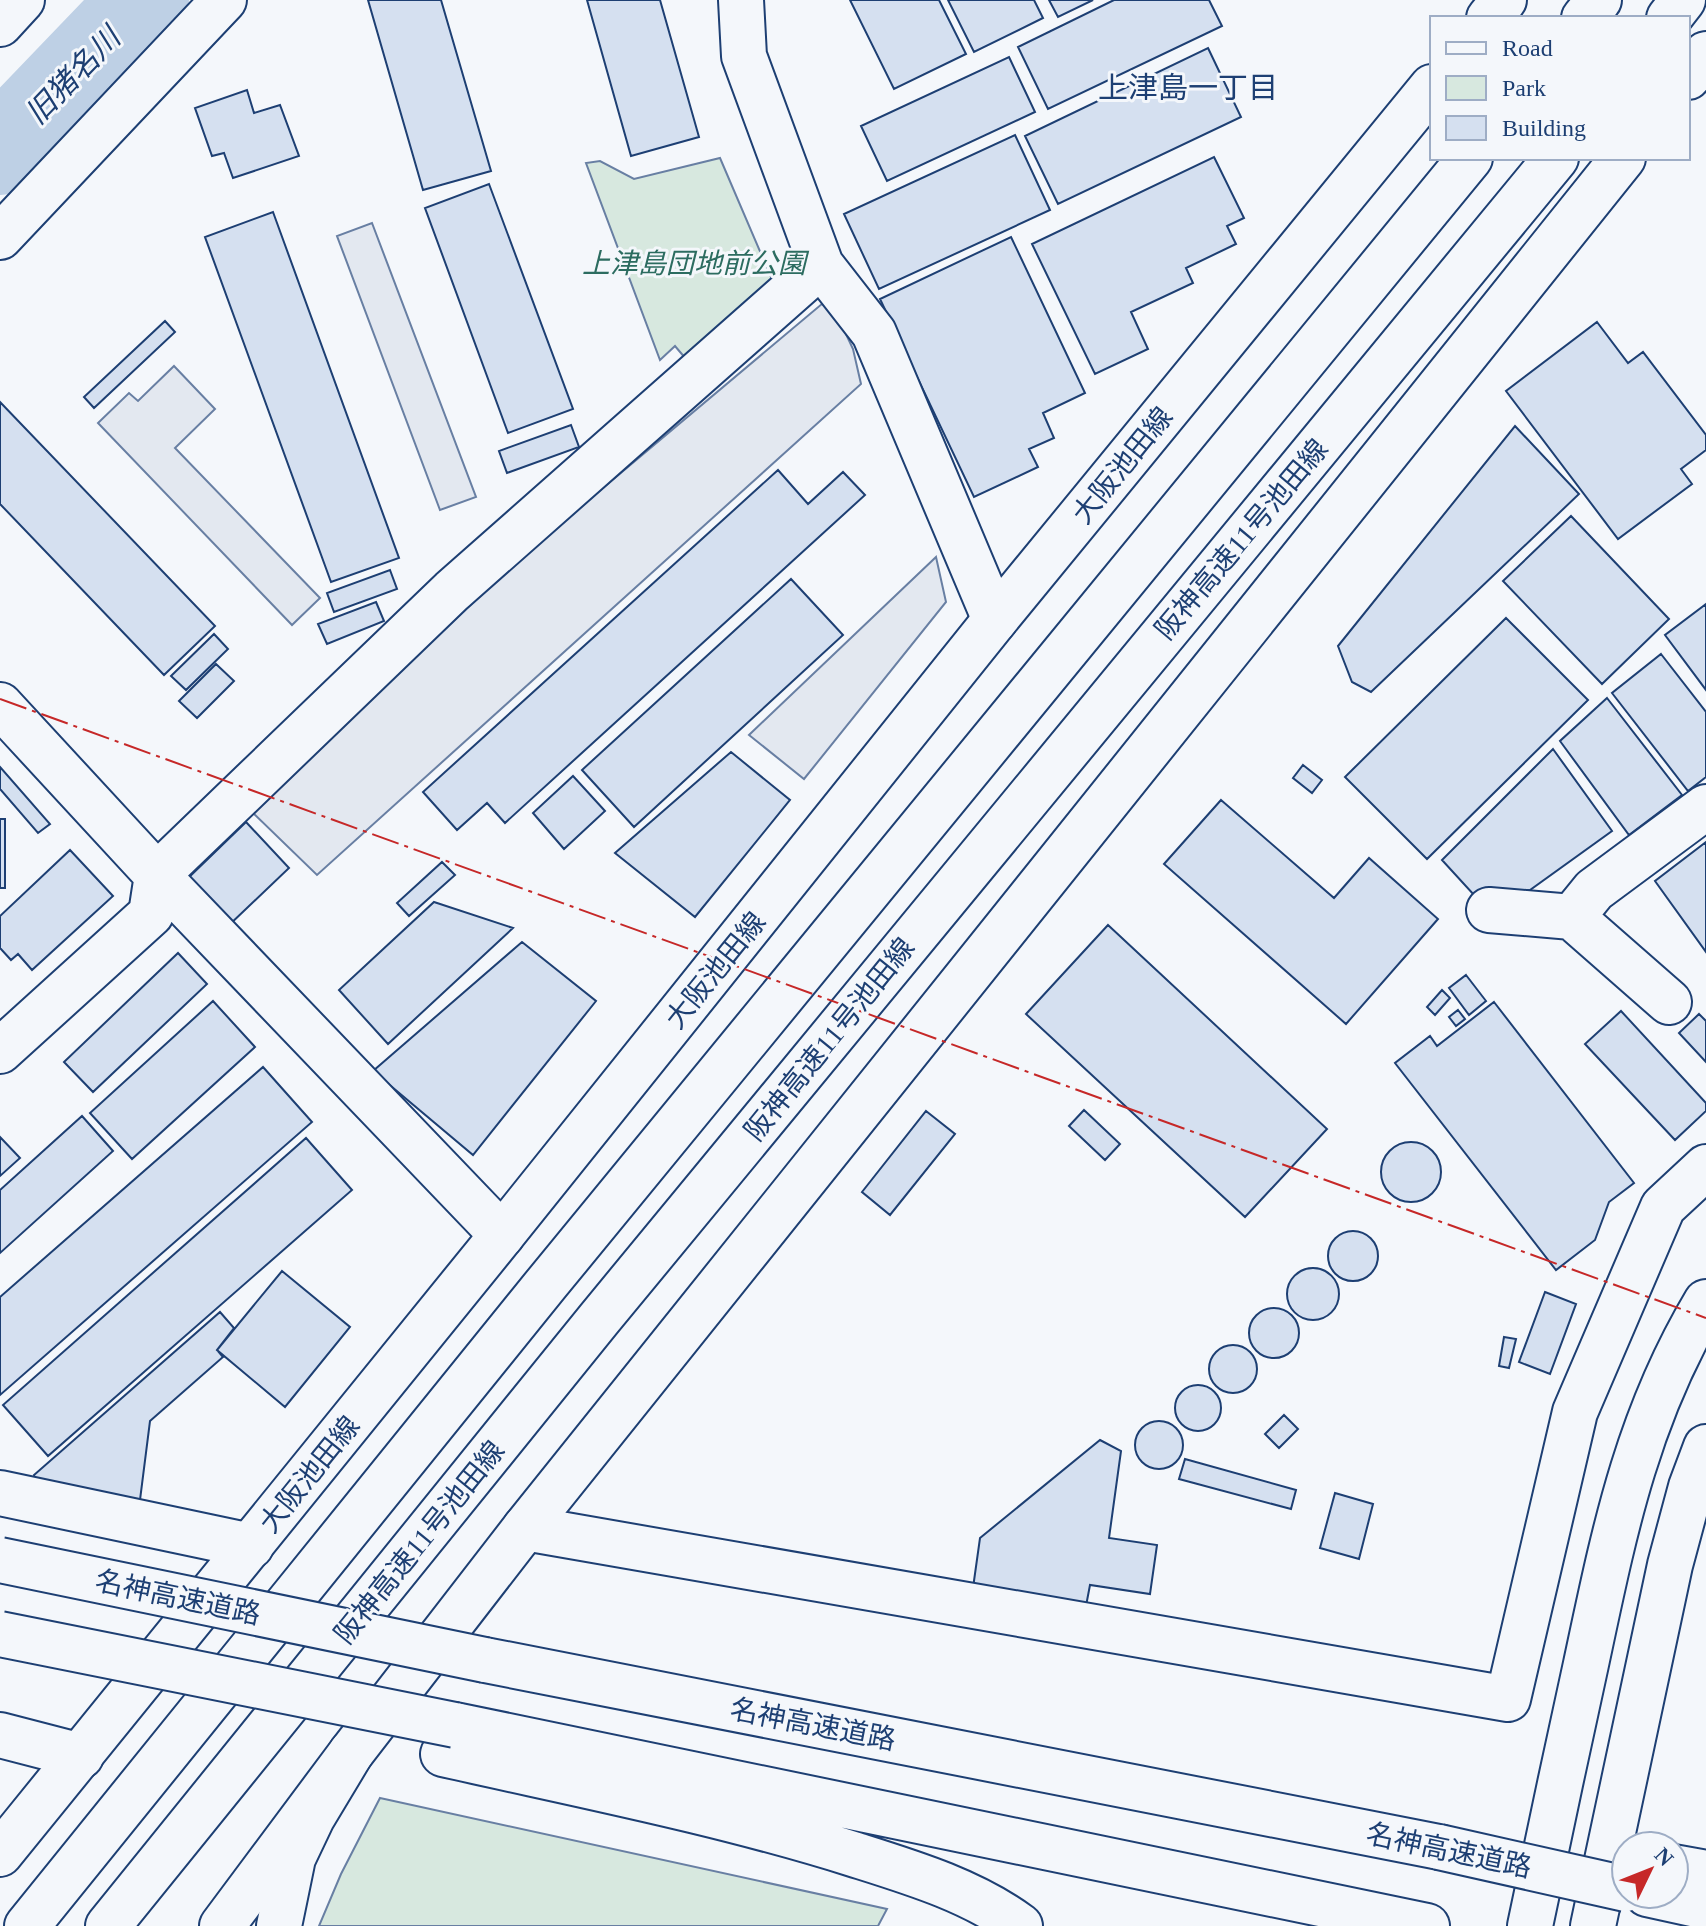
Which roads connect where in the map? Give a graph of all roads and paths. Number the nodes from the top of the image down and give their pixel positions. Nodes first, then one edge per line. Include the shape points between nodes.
1 (22, 0) edge
2 (224, 0) edge
3 (741, 0) edge
4 (1504, 0) edge
5 (1599, 0) edge
6 (1683, 0) edge
7 (1491, 16) edge
8 (1586, 16) edge
9 (1671, 16) edge
10 (0, 24) edge
11 (1706, 54) edge
12 (1690, 74) edge
13 (1430, 89) edge
14 (1468, 160) edge
15 (1554, 160) edge
16 (1621, 160) edge
17 (0, 237) edge
18 (821, 265) junction
19 (995, 620) junction
20 (0, 705) edge
21 (1706, 807) edge
22 (157, 875) junction
23 (1489, 910) dead end
24 (1572, 917) junction
25 (1669, 1002) dead end
26 (0, 1051) edge
27 (1706, 1167) edge
28 (502, 1235) junction
29 (1706, 1302) edge
30 (1706, 1447) edge
31 (0, 1493) edge
32 (525, 1528) junction
33 (251, 1546) junction
34 (0, 1560) edge
35 (0, 1634) edge
36 (0, 1661) edge
37 (0, 1735) edge
38 (449, 1740) junction
39 (351, 1753) junction
40 (81, 1756) junction
41 (233, 1772) junction
42 (1440, 1835) junction
43 (0, 1854) edge
44 (1610, 1856) edge
45 (1610, 1884) edge
46 (1421, 1925) edge
47 (27, 1926) edge
48 (108, 1926) edge
49 (132, 1926) edge
50 (222, 1926) edge
51 (279, 1926) edge
52 (1020, 1926) edge
53 (1530, 1926) edge
54 (1593, 1926) edge

1 - 10 main road
2 - 17 main road
3 - 18 main road via 744,56
4 - 7 main road
5 - 8 main road
6 - 9 main road
11 - 12 main road
13 - 19 main road, 大阪池田線
14 - 47 main road
15 - 41 main road, 阪神高速11号池田線
16 - 32 main road
18 - 19 main road via 874,333
18 - 22 main road via 452,591
19 - 28 main road, 大阪池田線
20 - 22 main road
21 - 24 main road via 1594,890
22 - 26 main road via 151,914
22 - 28 main road
23 - 24 main road
24 - 25 main road
27 - 32 main road via 1663,1207 1575,1412 1508,1699
28 - 33 main road, 大阪池田線
29 - 53 main road via 1655,1400 1631,1470
30 - 54 main road via 1670,1565
31 - 33 main road
32 - 39 main road
33 - 40 main road, 大阪池田線
34 - 42 main road, 名神高速道路, bridge via 899,1741
35 - 38 main road, bridge
36 - 38 main road
37 - 40 main road
38 - 46 main road
38 - 52 main road via 812,1841 931,1880
39 - 50 main road
39 - 51 main road via 293,1858
40 - 43 main road, 大阪池田線
41 - 48 main road, 阪神高速11号池田線
41 - 49 main road
42 - 44 main road
42 - 45 main road, 名神高速道路, bridge

